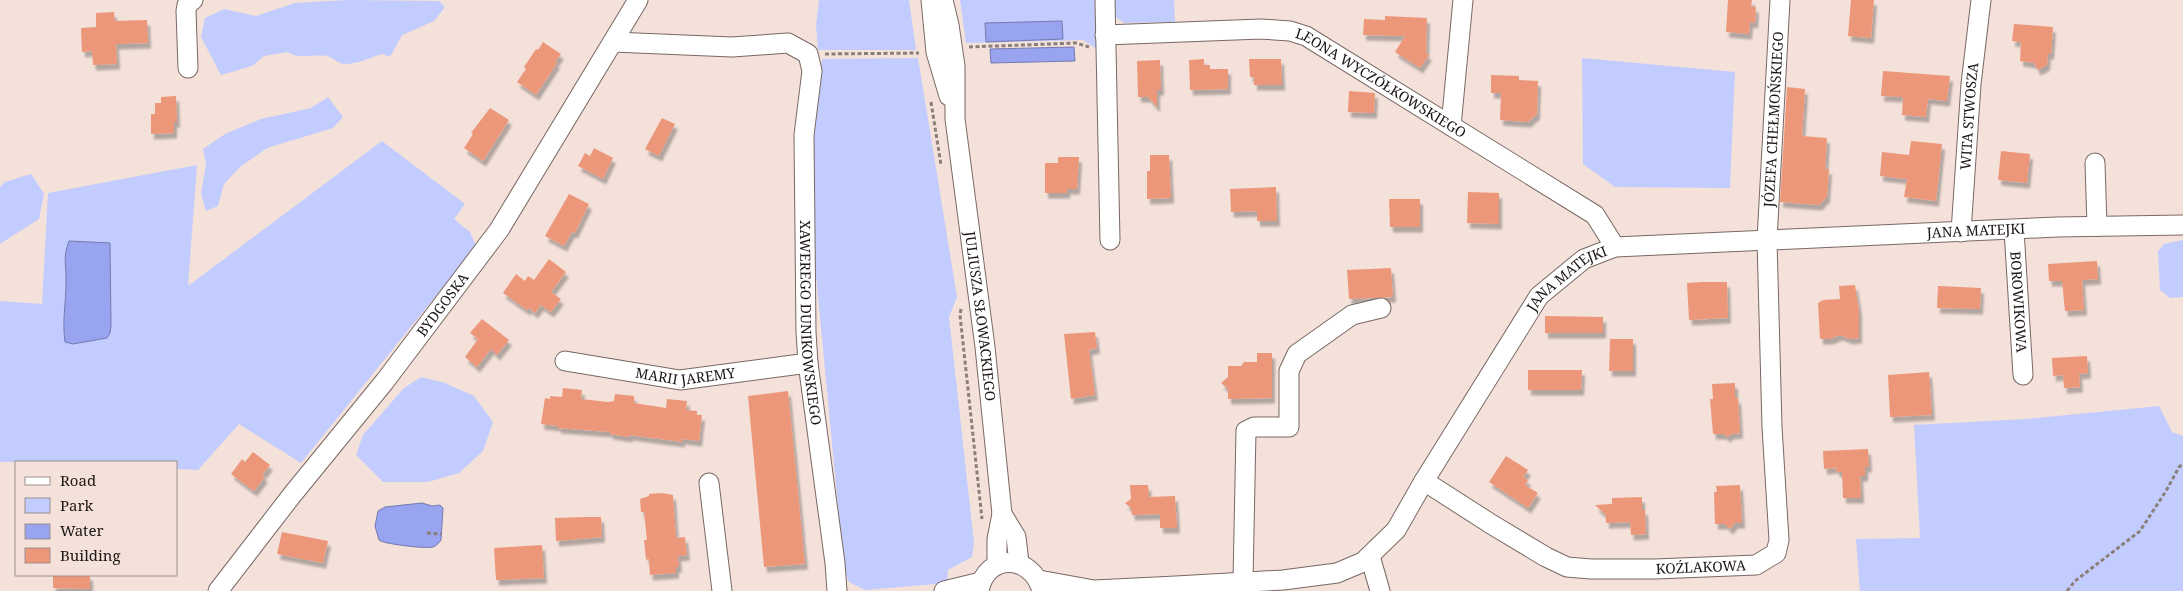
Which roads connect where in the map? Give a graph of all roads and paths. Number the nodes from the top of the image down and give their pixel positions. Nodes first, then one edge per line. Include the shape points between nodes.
1 (194, 0) edge
2 (638, 0) edge
3 (931, 0) edge
4 (943, 0) edge
5 (1104, 0) edge
6 (1463, 0) edge
7 (1780, 0) edge
8 (1981, 0) edge
9 (1105, 36) junction
10 (613, 42) junction
11 (961, 48) dead end
12 (923, 53) dead end
13 (808, 54) junction
14 (1106, 57) junction
15 (188, 68) dead end
16 (929, 92) dead end
17 (955, 118) junction
18 (1451, 126) junction
19 (2095, 163) dead end
20 (942, 171) dead end
21 (2183, 225) edge
22 (2097, 226) junction
23 (2014, 230) junction
24 (1960, 232) junction
25 (1110, 240) dead end
26 (1767, 240) junction
27 (1615, 247) junction
28 (961, 307) dead end
29 (1381, 308) dead end
30 (565, 361) dead end
31 (808, 363) junction
32 (2023, 375) dead end
33 (2183, 464) edge
34 (1424, 481) junction
35 (709, 482) dead end
36 (1002, 514) junction
37 (982, 520) dead end
38 (428, 533) dead end
39 (441, 534) dead end
40 (1370, 556) junction
41 (1019, 563) junction
42 (997, 565) junction
43 (1243, 581) junction
44 (1040, 586) edge
45 (980, 587) edge
46 (1176, 588) edge
47 (218, 591) edge
48 (722, 591) edge
49 (836, 591) edge
50 (944, 591) edge
51 (1093, 591) edge
52 (1380, 591) edge
53 (2067, 591) edge

1 - 15 street via 187,5 186,12
2 - 10 street, BYDGOSKA
3 - 17 street, JULIUSZA SŁOWACKIEGO via 936,52
4 - 17 street, JULIUSZA SŁOWACKIEGO via 950,25
5 - 9 street
6 - 18 street
7 - 26 street, JÓZEFA CHEŁMOŃSKIEGO
8 - 24 street, WITA STWOSZA
9 - 14 street
9 - 18 street, LEONA WYCZÓŁKOWSKIEGO via 1261,29 1290,31 1306,36
10 - 13 street via 732,46 788,43
10 - 47 street, BYDGOSKA via 499,230
11 - 14 path via 1076,43 1087,45 1096,55
12 - 13 path
13 - 31 street, XAWEREGO DUNIKOWSKIEGO via 812,71 804,135
14 - 25 street
16 - 20 path
17 - 36 street, JULIUSZA SŁOWACKIEGO via 985,347
18 - 27 street, LEONA WYCZÓŁKOWSKIEGO via 1596,215
19 - 22 street
21 - 22 street, JANA MATEJKI
22 - 23 street, JANA MATEJKI
23 - 24 street, JANA MATEJKI
23 - 32 street, BOROWIKOWA
24 - 26 street, JANA MATEJKI
26 - 27 street, JANA MATEJKI
26 - 34 street, KOŹLAKOWA via 1779,540 1776,553 1756,565 1655,569 1567,567
27 - 34 street, JANA MATEJKI via 1584,259 1539,296
28 - 37 path
29 - 43 street via 1352,315 1297,354 1289,371 1289,427 1254,427 1246,431
30 - 31 street, MARII JAREMY via 680,380
31 - 49 street, XAWEREGO DUNIKOWSKIEGO
33 - 53 path via 2140,531
34 - 40 street, JANA MATEJKI via 1396,530
35 - 48 street
36 - 41 street, JULIUSZA SŁOWACKIEGO via 1016,537
36 - 42 street, JULIUSZA SŁOWACKIEGO via 997,539
38 - 39 path
40 - 43 street, JANA MATEJKI via 1338,573
40 - 52 street
41 - 42 street
41 - 44 street via 1027,567
42 - 45 street via 990,569
43 - 46 street, JANA MATEJKI
44 - 51 street, JANA MATEJKI
45 - 50 street
46 - 51 street, JANA MATEJKI

